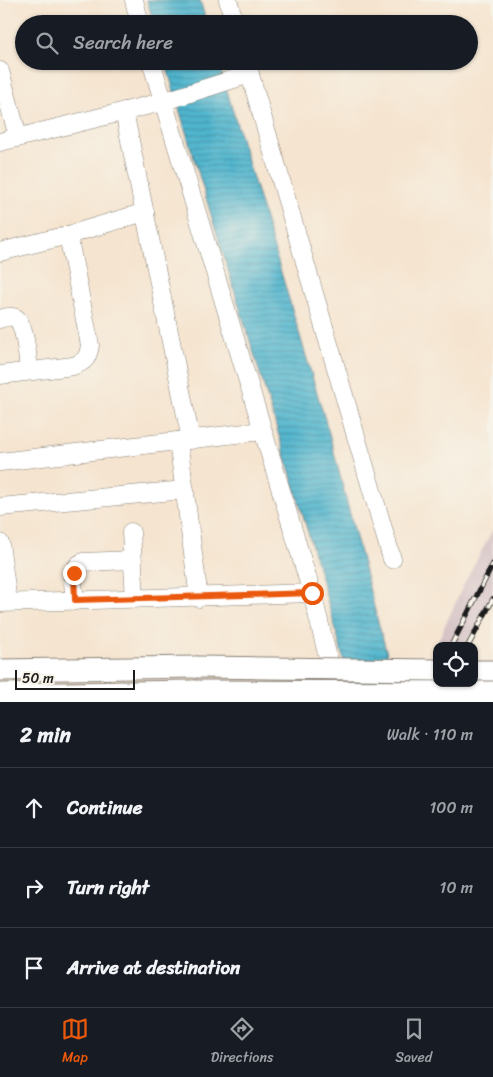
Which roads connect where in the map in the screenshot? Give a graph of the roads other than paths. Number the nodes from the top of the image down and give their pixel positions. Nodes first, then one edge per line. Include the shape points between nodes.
1 (134, 0) edge
2 (228, 0) edge
3 (138, 15) edge
4 (232, 15) edge
5 (154, 70) edge
6 (0, 71) edge
7 (245, 71) edge
8 (166, 100) junction
9 (124, 111) junction
10 (18, 137) junction
11 (0, 142) edge
12 (145, 212) junction
13 (68, 235) junction
14 (0, 252) edge
15 (0, 318) edge
16 (29, 372) junction
17 (0, 375) edge
18 (262, 431) junction
19 (185, 440) junction
20 (0, 462) edge
21 (185, 490) junction
22 (0, 507) edge
23 (131, 532) dead end
24 (0, 543) edge
25 (392, 559) dead end
26 (133, 560) junction
27 (312, 593) junction
28 (198, 598) junction
29 (135, 599) junction
30 (75, 600) junction
31 (4, 603) edge
32 (0, 670) edge
33 (433, 670) edge
34 (478, 671) edge
35 (493, 671) edge
36 (493, 694) edge
37 (0, 696) edge
38 (340, 702) edge

1 - 3 street
2 - 4 street
5 - 8 street
6 - 10 street
7 - 8 street
7 - 25 street
8 - 9 street
8 - 18 street
9 - 10 street
9 - 12 street
10 - 11 street
12 - 13 street
12 - 19 street
13 - 14 street
13 - 16 street via 90,345 88,355 84,362 73,366
15 - 16 street via 19,321
16 - 17 street
18 - 19 street
18 - 27 street
19 - 20 street
19 - 21 street
21 - 22 street
21 - 28 street
23 - 26 street
24 - 31 street
26 - 29 street
26 - 30 street via 78,564 74,568
27 - 28 street
27 - 38 street
28 - 29 street
29 - 30 street
30 - 31 street
32 - 33 main road, bridge via 196,667
34 - 35 main road
36 - 37 highway, bridge

